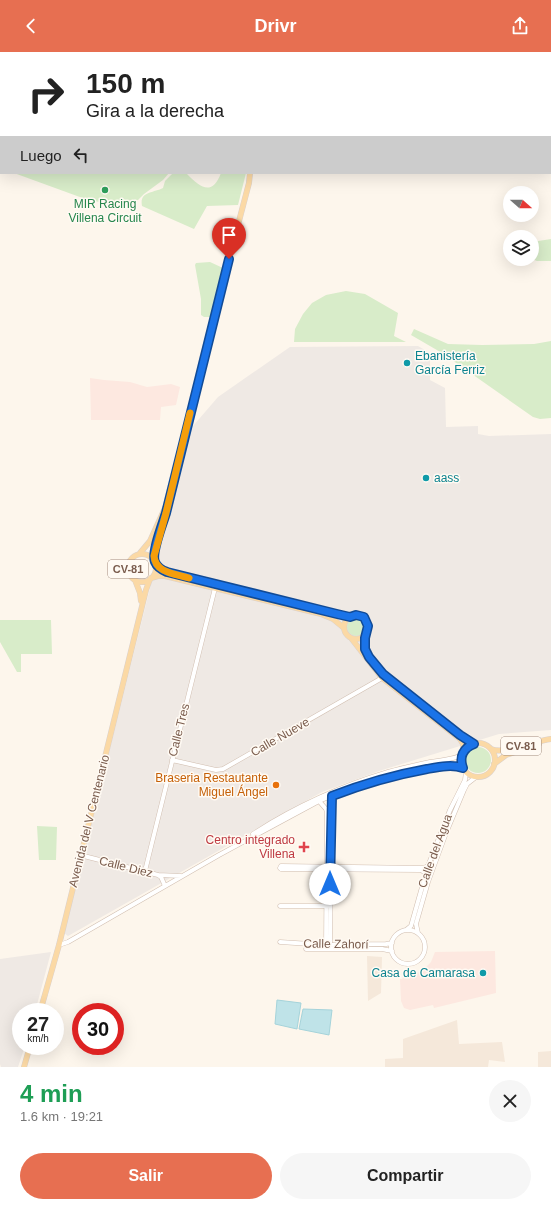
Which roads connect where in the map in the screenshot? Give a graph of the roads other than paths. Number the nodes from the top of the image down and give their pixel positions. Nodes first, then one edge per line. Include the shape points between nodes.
1 (250, 174) edge
2 (253, 174) edge
3 (249, 183) junction
4 (169, 498) junction
5 (140, 553) junction
6 (155, 562) junction
7 (151, 579) junction
8 (134, 580) junction
9 (215, 588) junction
10 (350, 617) junction
11 (344, 628) junction
12 (136, 630) junction
13 (366, 635) junction
14 (351, 638) junction
15 (382, 678) junction
16 (551, 740) edge
17 (474, 744) junction
18 (491, 749) junction
19 (463, 752) junction
20 (172, 760) junction
21 (494, 764) junction
22 (465, 770) junction
23 (476, 777) junction
24 (332, 796) junction
25 (319, 801) junction
26 (234, 846) junction
27 (80, 855) junction
28 (428, 866) junction
29 (329, 868) junction
30 (145, 872) junction
31 (426, 873) junction
32 (158, 875) junction
33 (183, 876) junction
34 (165, 886) junction
35 (280, 906) dead end
36 (327, 906) junction
37 (406, 930) junction
38 (418, 933) junction
39 (280, 942) dead end
40 (392, 942) junction
41 (59, 945) junction
42 (328, 946) junction
43 (306, 949) dead end
44 (392, 951) junction
45 (43, 1003) edge
46 (27, 1055) edge
47 (24, 1067) edge

1 - 3 main road, CV-81
2 - 3 main road, CV-81
3 - 4 main road, CV-81
4 - 5 main road, CV-81 via 153,537
4 - 6 main road, CV-81 via 154,553
5 - 6 main road, CV-81 via 148,555
5 - 8 main road, CV-81 via 132,557 128,564 128,573
6 - 7 main road, CV-81 via 155,573
6 - 10 main road, CV-81 via 167,572
7 - 8 main road, CV-81 via 141,582
7 - 9 main road, CV-81 via 165,576
7 - 12 main road, Avenida del V Centenario
8 - 12 main road, Avenida del V Centenario via 141,596
9 - 11 main road, CV-81 via 321,614
9 - 20 street, Calle Tres
10 - 11 main road
10 - 13 main road, CV-81 via 360,615 366,620
11 - 14 main road, CV-81
12 - 27 main road, Avenida del V Centenario
13 - 14 main road via 359,639
13 - 17 main road, CV-81 via 366,653 383,674
14 - 15 main road, CV-81
15 - 19 main road, CV-81 via 460,738 464,744
15 - 20 street, Calle Nueve via 223,769 216,770
16 - 18 main road, CV-81 via 501,751
16 - 21 main road, CV-81 via 506,755
17 - 18 main road via 482,744
17 - 19 main road
18 - 21 main road
19 - 22 main road via 462,764
19 - 26 street via 453,759 394,770 352,784 293,811
20 - 30 street, Calle Tres
21 - 23 main road via 485,775
22 - 23 main road
22 - 24 street via 453,766 406,773
22 - 28 street, Calle del Agua via 465,780
23 - 38 street, Calle del Agua via 464,790 440,848 418,918
24 - 25 street
24 - 29 street
25 - 26 street
25 - 29 street via 327,812
26 - 33 street
27 - 30 street, Calle Diez
27 - 41 main road, Avenida del V Centenario
28 - 29 street
28 - 31 street, Calle del Agua
29 - 29 street via 281,866 280,868 281,869
29 - 31 street via 421,870
29 - 36 street
29 - 42 street
30 - 32 street, Calle Diez
31 - 37 street, Calle del Agua via 411,926
32 - 33 street
32 - 34 street, Calle Diez
33 - 34 street
34 - 41 street
35 - 36 street
36 - 42 street
37 - 38 street
37 - 40 street via 397,934
38 - 44 street via 425,946 423,957 419,960 404,964 396,959
39 - 42 street, Calle Zahorí
40 - 42 street, Calle Zahorí
40 - 44 street
41 - 45 main road, Avenida del V Centenario
42 - 43 street, Calle Zahorí
42 - 44 street, Calle Zahorí
46 - 47 main road

